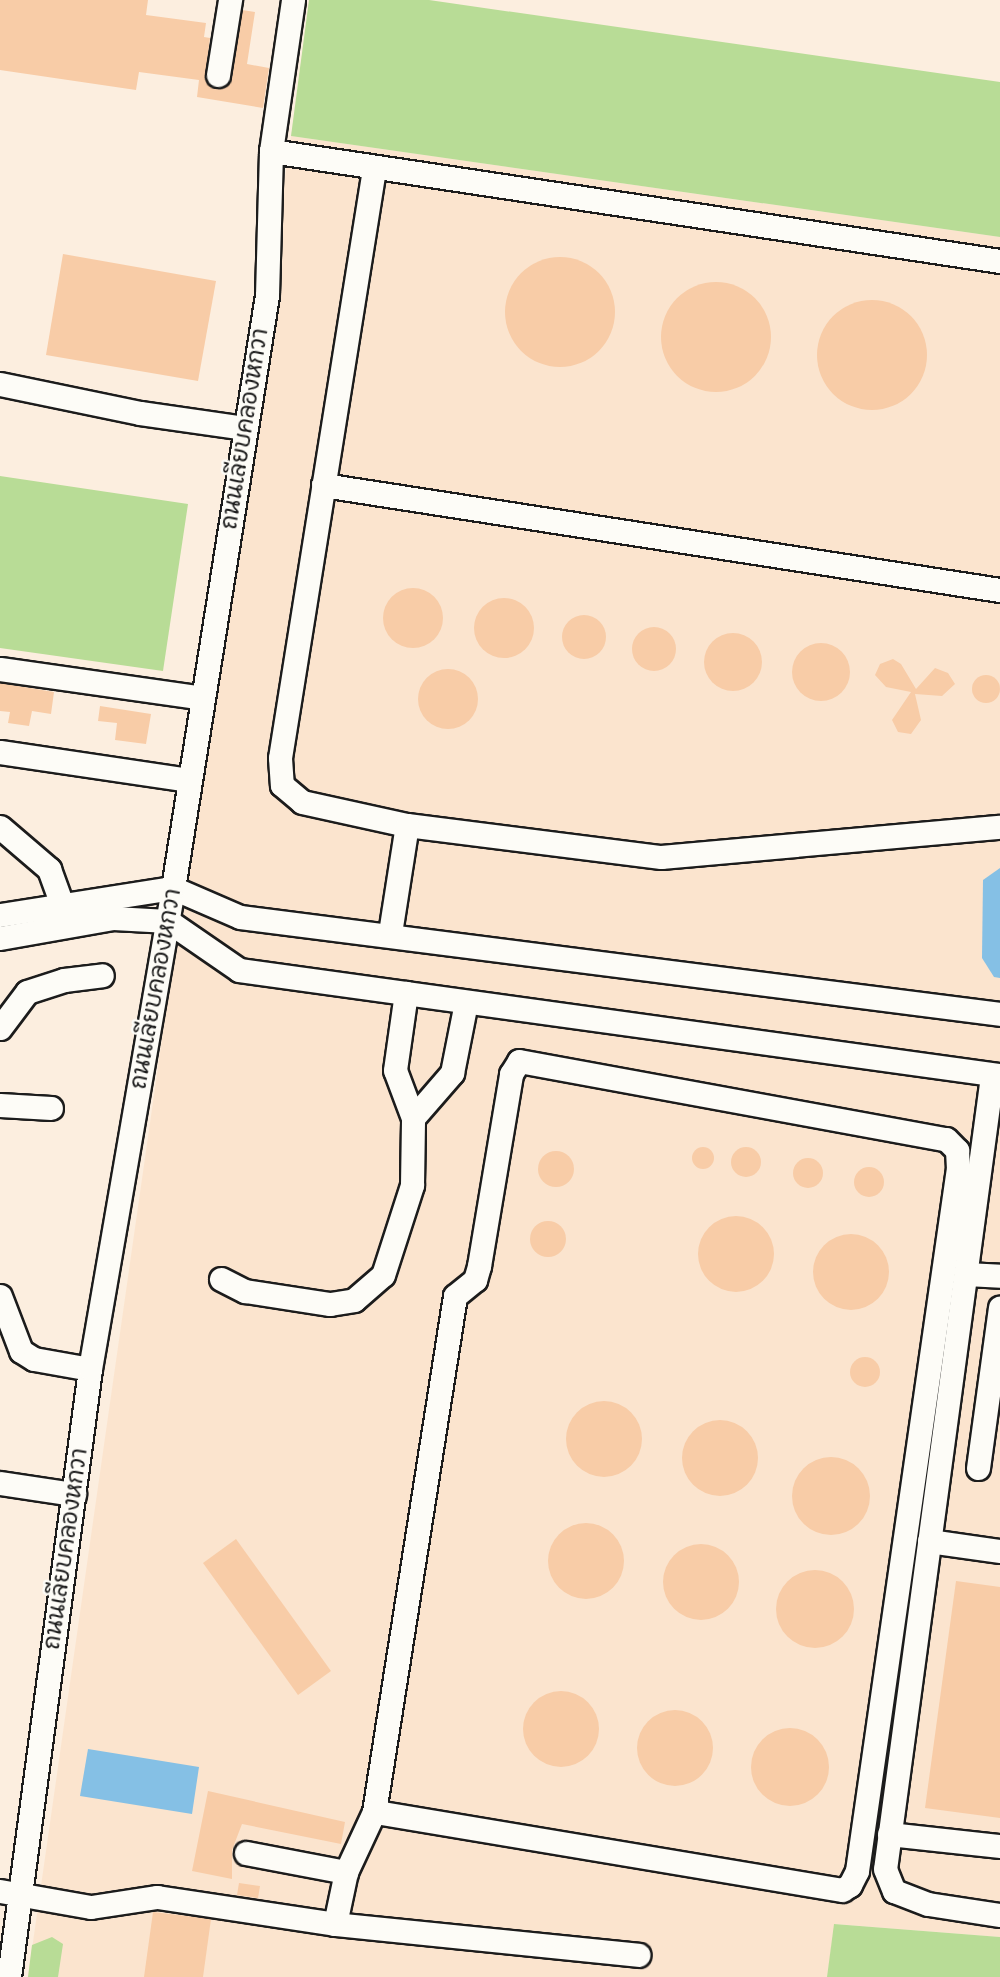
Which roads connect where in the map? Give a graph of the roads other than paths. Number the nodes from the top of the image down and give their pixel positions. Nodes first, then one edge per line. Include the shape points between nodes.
1 (230, 0) edge
2 (292, 0) edge
3 (218, 75) dead end
4 (271, 151) junction
5 (374, 169) junction
6 (1000, 261) edge
7 (0, 384) edge
8 (244, 428) junction
9 (323, 485) junction
10 (1000, 590) edge
11 (0, 669) edge
12 (203, 698) junction
13 (0, 752) edge
14 (190, 780) junction
15 (407, 825) junction
16 (0, 827) edge
17 (1000, 827) edge
18 (173, 887) junction
19 (0, 915) edge
20 (61, 915) junction
21 (168, 921) junction
22 (390, 933) junction
23 (0, 938) edge
24 (102, 975) dead end
25 (406, 993) junction
26 (466, 1002) junction
27 (1000, 1014) edge
28 (0, 1028) edge
29 (996, 1075) edge
30 (0, 1105) edge
31 (51, 1108) dead end
32 (413, 1118) junction
33 (965, 1274) junction
34 (1000, 1276) edge
35 (221, 1279) dead end
36 (0, 1296) edge
37 (1000, 1308) edge
38 (90, 1369) junction
39 (978, 1468) dead end
40 (0, 1483) edge
41 (74, 1494) junction
42 (929, 1541) junction
43 (1000, 1551) edge
44 (374, 1812) junction
45 (889, 1834) junction
46 (1000, 1846) edge
47 (246, 1853) dead end
48 (345, 1872) junction
49 (10, 1893) edge
50 (1000, 1915) edge
51 (335, 1924) junction
52 (7, 1930) edge
53 (638, 1955) dead end
54 (9, 1977) edge

1 - 3 street
2 - 4 street, ถนนเลียบคลองหกวา
4 - 5 street
4 - 8 street, ถนนเลียบคลองหกวา via 267,295
5 - 6 street
5 - 9 street
7 - 8 street via 140,414
8 - 12 street, ถนนเลียบคลองหกวา
9 - 10 street
9 - 15 street via 280,758 282,785 302,802
11 - 12 street
12 - 14 street, ถนนเลียบคลองหกวา
13 - 14 street
14 - 18 street, ถนนเลียบคลองหกวา
15 - 17 street via 661,857
15 - 22 street
16 - 20 street via 50,869
18 - 20 street
18 - 21 street, ถนนเลียบคลองหกวา
18 - 22 street via 240,917
19 - 20 street
20 - 21 street
20 - 23 street
21 - 25 street via 239,970
21 - 38 street, ถนนเลียบคลองหกวา
22 - 27 street
24 - 28 street via 64,979 27,992
25 - 26 street
25 - 32 street via 395,1070
26 - 29 street
26 - 32 street via 452,1073
29 - 33 street
30 - 31 street
32 - 35 street via 412,1185 383,1275 354,1300 330,1304 245,1291
33 - 34 street
33 - 42 street
36 - 38 street via 21,1351 34,1359
37 - 39 street
38 - 41 street, ถนนเลียบคลองหกวา
40 - 41 street
41 - 49 street, ถนนเลียบคลองหกวา
42 - 43 street
42 - 45 street
44 - 44 street via 455,1296 475,1280 479,1266 511,1074 519,1061 946,1139 957,1150 958,1168 858,1871 850,1885 842,1890
44 - 48 street
45 - 46 street
45 - 50 street via 885,1870 894,1891 928,1904
47 - 48 street
48 - 51 street
49 - 51 street via 91,1907 156,1898
49 - 52 street, ถนนเลียบคลองหกวา
51 - 53 street
52 - 54 street, ถนนเลียบคลองหกวา

